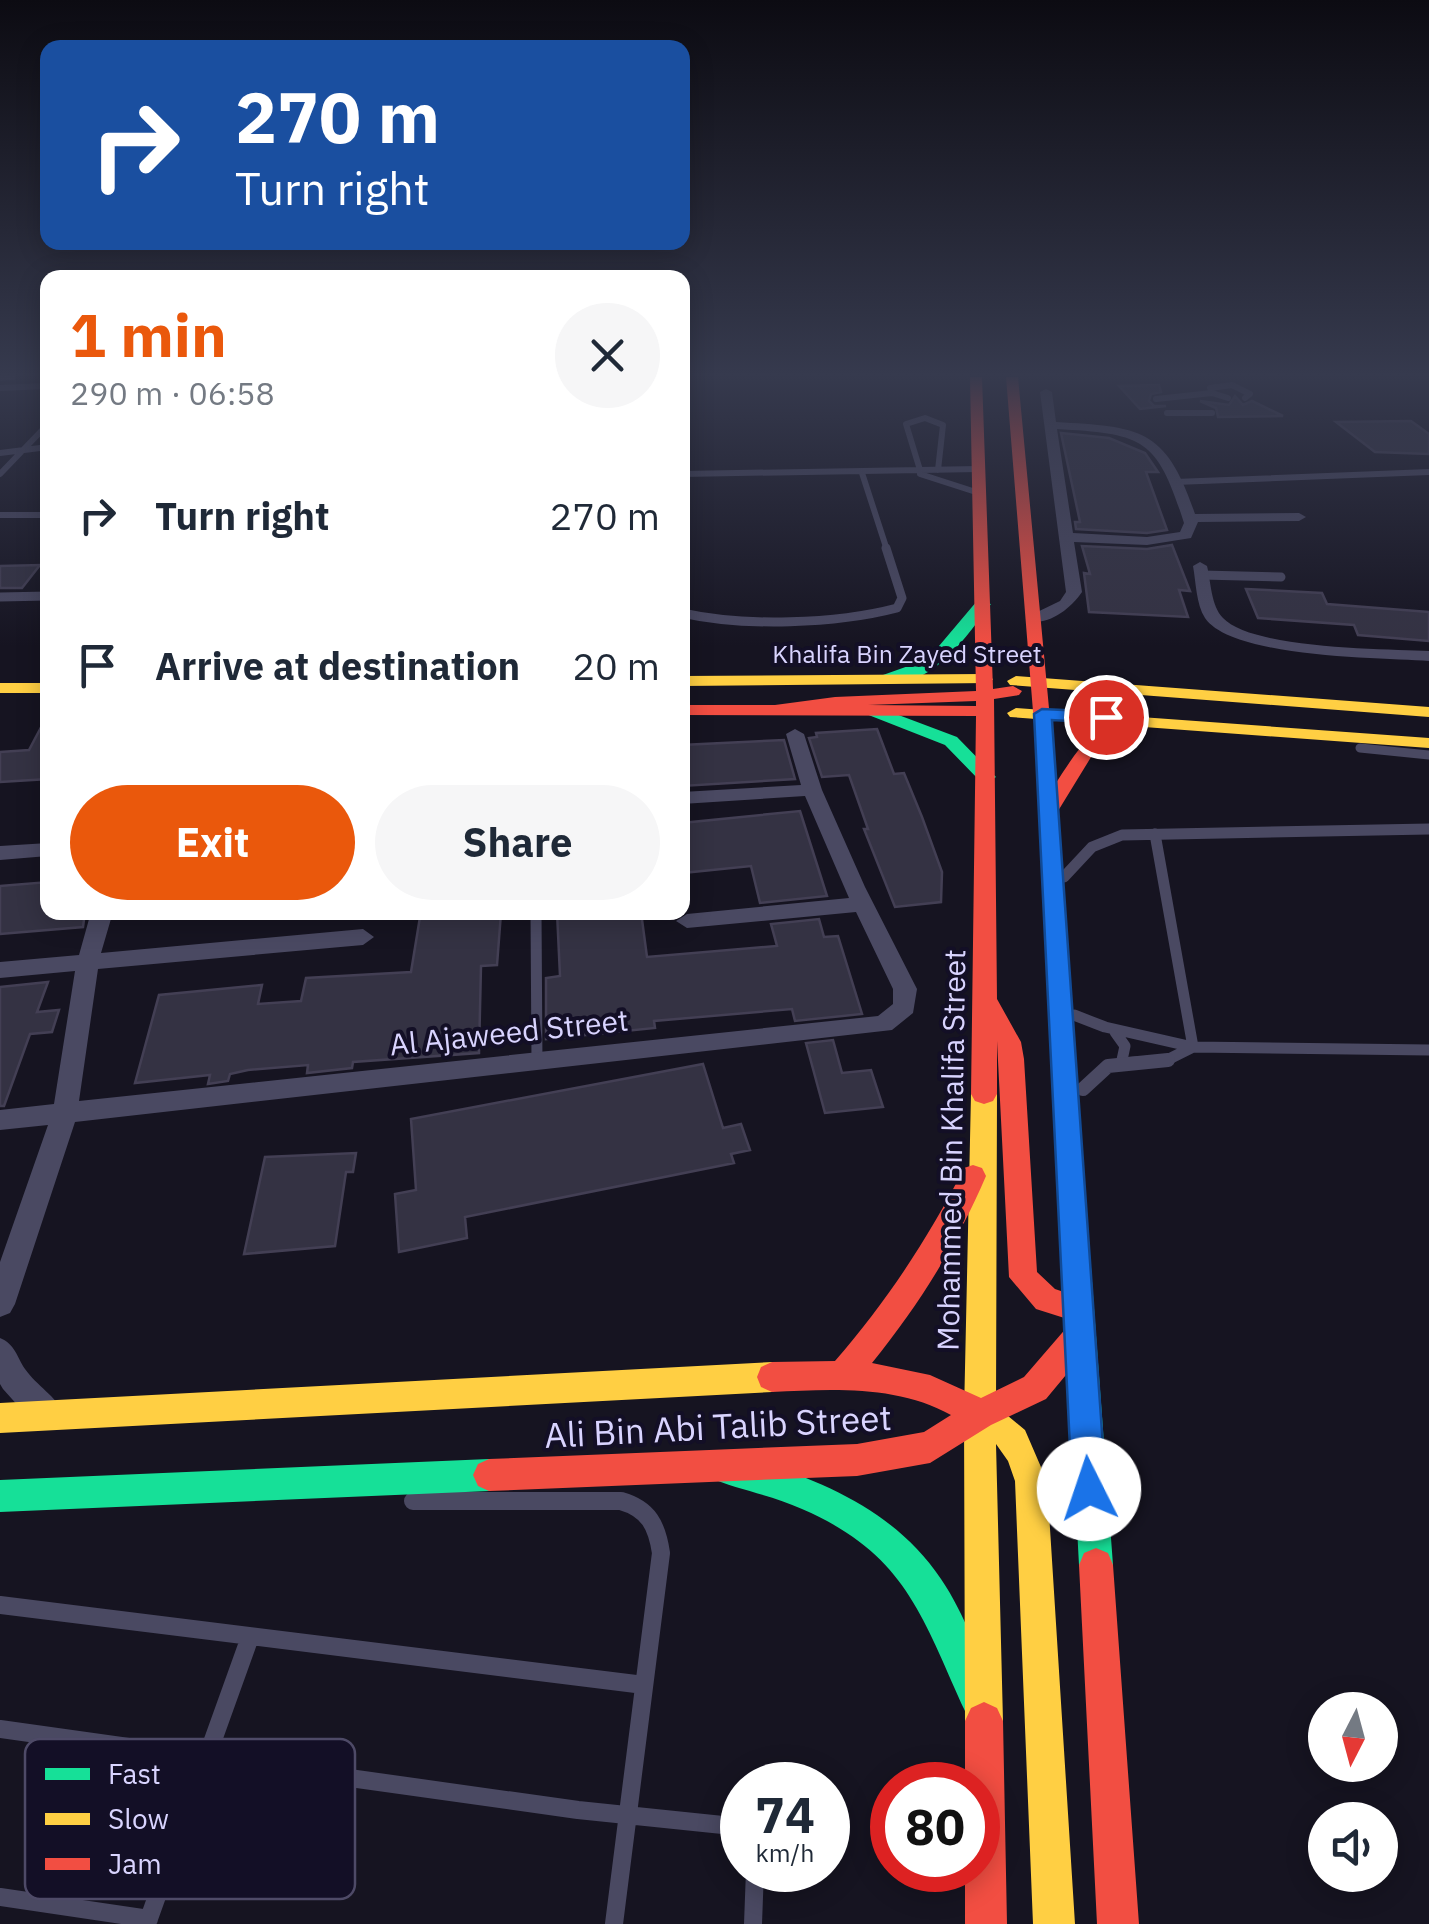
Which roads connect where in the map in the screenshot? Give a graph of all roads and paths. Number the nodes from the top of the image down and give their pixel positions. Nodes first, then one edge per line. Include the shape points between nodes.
1 (919, 467) edge
2 (938, 467) edge
3 (1020, 467) edge
4 (1056, 467) edge
5 (1167, 467) edge
6 (979, 468) joint
7 (920, 470) junction
8 (938, 470) junction
9 (906, 471) junction
10 (1429, 472) edge
11 (862, 474) junction
12 (690, 477) edge
13 (1175, 482) junction
14 (980, 493) junction
15 (0, 515) edge
16 (40, 515) edge
17 (1299, 516) dead end
18 (1190, 518) junction
19 (981, 537) junction
20 (1066, 538) junction
21 (1201, 570) joint
22 (1282, 577) dead end
23 (1006, 588) dead end
24 (34, 596) junction
25 (40, 596) edge
26 (0, 597) edge
27 (40, 600) edge
28 (983, 604) junction
29 (690, 614) edge
30 (1036, 629) junction
31 (1062, 653) dead end
32 (1429, 656) edge
33 (1094, 664) dead end
34 (889, 679) junction
35 (690, 681) edge
36 (0, 688) edge
37 (40, 688) edge
38 (1014, 697) junction
39 (1244, 697) junction
40 (1340, 705) junction
41 (690, 710) edge
42 (776, 710) junction
43 (872, 710) junction
44 (1429, 712) edge
45 (1128, 718) junction
46 (1253, 728) junction
47 (796, 734) dead end
48 (1429, 743) edge
49 (1429, 755) edge
50 (987, 777) junction
51 (812, 790) junction
52 (690, 798) edge
53 (1049, 810) junction
54 (1429, 829) edge
55 (1155, 834) junction
56 (40, 850) edge
57 (0, 852) edge
58 (1028, 875) dead end
59 (1053, 888) junction
60 (862, 904) junction
61 (100, 920) edge
62 (536, 920) edge
63 (687, 921) dead end
64 (1055, 928) junction
65 (363, 937) dead end
66 (88, 962) junction
67 (0, 970) edge
68 (983, 994) junction
69 (1060, 1005) junction
70 (1115, 1032) junction
71 (1193, 1047) junction
72 (1429, 1050) edge
73 (1122, 1060) junction
74 (536, 1063) junction
75 (1066, 1113) junction
76 (64, 1114) junction
77 (0, 1120) edge
78 (980, 1157) junction
79 (0, 1304) edge
80 (1077, 1309) junction
81 (1079, 1336) junction
82 (0, 1352) edge
83 (844, 1372) junction
84 (980, 1414) junction
85 (51, 1416) junction
86 (0, 1418) edge
87 (719, 1466) junction
88 (365, 1481) junction
89 (0, 1496) edge
90 (0, 1605) edge
91 (250, 1638) junction
92 (644, 1684) junction
93 (984, 1710) junction
94 (0, 1729) edge
95 (77, 1739) edge
96 (213, 1739) edge
97 (355, 1776) edge
98 (627, 1814) junction
99 (720, 1825) edge
100 (754, 1892) edge
101 (0, 1896) edge
102 (148, 1922) edge
103 (614, 1924) edge
104 (753, 1924) edge
105 (986, 1924) edge
106 (1054, 1924) edge
107 (1118, 1924) edge

1 - 7 lane
2 - 8 lane
3 - 30 main road, Mohammed Bin Khalifa Street
4 - 20 street
5 - 13 street
6 - 8 lane
6 - 14 main road, Mohammed Bin Khalifa Street
7 - 8 lane
7 - 9 lane
9 - 11 lane
9 - 14 lane
10 - 13 lane
11 - 12 lane
11 - 29 lane via 902,598 897,608 869,615 731,619
13 - 18 street
14 - 19 main road, Mohammed Bin Khalifa Street
15 - 16 lane
17 - 18 street
18 - 20 street via 1190,532 1174,539
19 - 23 main road via 1000,556
19 - 28 main road, Mohammed Bin Khalifa Street
20 - 30 street via 1074,595
21 - 22 lane
21 - 32 street via 1212,618 1236,636
24 - 25 lane
24 - 26 lane
24 - 27 lane
28 - 34 main road via 941,658
28 - 38 main road, Mohammed Bin Khalifa Street
30 - 31 main road
30 - 38 main road, Mohammed Bin Khalifa Street
33 - 39 main road
34 - 35 main road, Khalifa Bin Zayed Street
34 - 38 main road, Khalifa Bin Zayed Street
36 - 37 main road
38 - 39 main road, Khalifa Bin Zayed Street
38 - 40 main road via 1286,711
38 - 42 main road via 854,696
38 - 43 main road, Khalifa Bin Zayed Street
38 - 45 main road, Khalifa Bin Zayed Street
38 - 50 main road, Mohammed Bin Khalifa Street
38 - 53 main road, Mohammed Bin Khalifa Street
39 - 40 main road, Khalifa Bin Zayed Street
40 - 44 main road, Khalifa Bin Zayed Street
41 - 42 main road, Khalifa Bin Zayed Street
42 - 43 main road, Khalifa Bin Zayed Street
43 - 50 main road via 944,736
45 - 46 main road, Khalifa Bin Zayed Street
45 - 53 main road via 1097,734 1076,758
46 - 48 main road, Khalifa Bin Zayed Street
46 - 49 lane
47 - 51 street, Al Ajaweed Street
50 - 68 main road, Mohammed Bin Khalifa Street
51 - 52 street
51 - 60 street, Al Ajaweed Street
53 - 59 main road, Mohammed Bin Khalifa Street
54 - 55 lane
55 - 59 lane via 1100,842
55 - 71 lane
56 - 57 street
58 - 64 main road
59 - 64 main road, Mohammed Bin Khalifa Street
60 - 63 street
60 - 74 street, Al Ajaweed Street via 905,989 905,1008 884,1024
61 - 66 street
62 - 74 lane
64 - 69 main road, Mohammed Bin Khalifa Street
65 - 66 street
66 - 67 street
66 - 76 street
68 - 78 main road, Mohammed Bin Khalifa Street
68 - 80 main road via 1012,1059 1024,1276 1050,1303
69 - 70 lane
69 - 75 main road, Mohammed Bin Khalifa Street
70 - 71 lane
70 - 73 lane via 1125,1046
71 - 72 lane
71 - 73 lane via 1176,1058
73 - 75 lane via 1098,1070
74 - 76 street, Al Ajaweed Street
75 - 80 main road, Mohammed Bin Khalifa Street
76 - 77 street, Al Ajaweed Street
76 - 79 street
78 - 83 main road via 930,1264
78 - 84 main road, Mohammed Bin Khalifa Street
80 - 81 main road, Mohammed Bin Khalifa Street
81 - 84 main road via 1035,1388
81 - 107 main road, Mohammed Bin Khalifa Street
82 - 85 street via 27,1398
83 - 84 main road, Ali Bin Abi Talib Street via 945,1391
83 - 85 main road, Ali Bin Abi Talib Street
84 - 87 main road, Ali Bin Abi Talib Street via 930,1447 857,1460
84 - 93 main road, Mohammed Bin Khalifa Street
84 - 106 main road via 1013,1434 1031,1481
85 - 86 main road, Ali Bin Abi Talib Street
87 - 88 main road, Ali Bin Abi Talib Street
87 - 93 main road via 810,1491 872,1527 929,1592
88 - 89 main road, Ali Bin Abi Talib Street
88 - 92 lane via 411,1501 639,1505 659,1533 660,1553
90 - 91 lane
91 - 92 lane
91 - 96 lane
92 - 98 lane
93 - 105 main road, Mohammed Bin Khalifa Street
94 - 95 lane
97 - 98 lane
98 - 99 lane
98 - 103 lane
100 - 104 lane
101 - 102 lane

